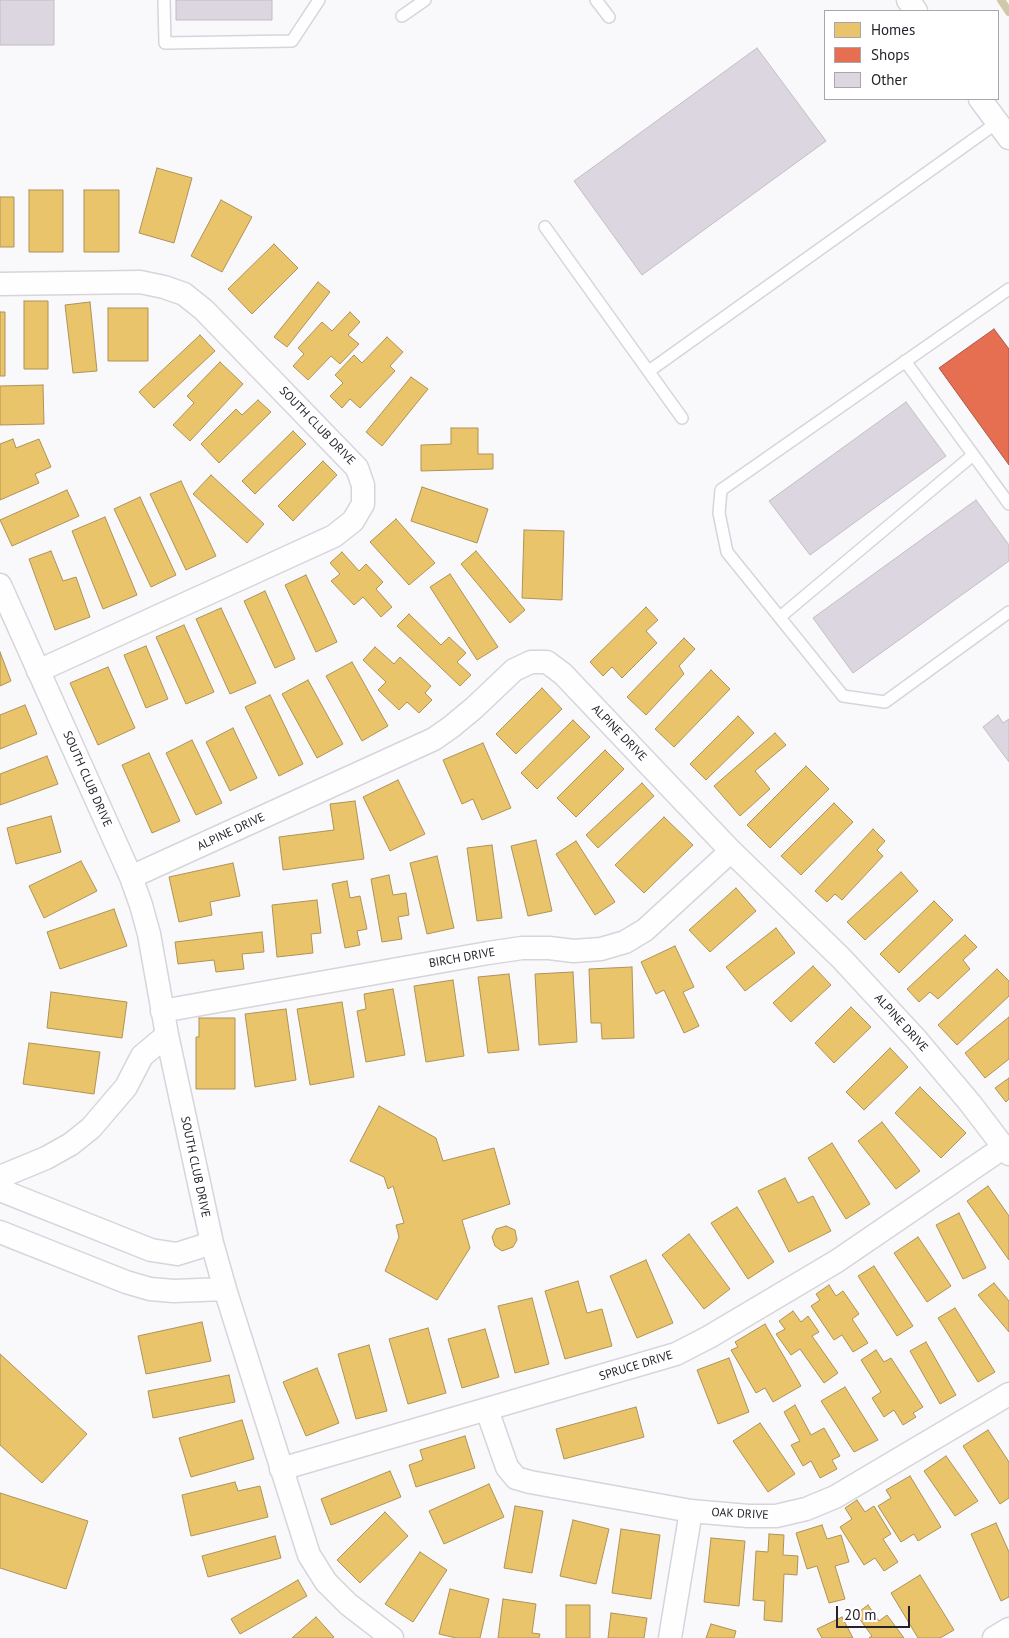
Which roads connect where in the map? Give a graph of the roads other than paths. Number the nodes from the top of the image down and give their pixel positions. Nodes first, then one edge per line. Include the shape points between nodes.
1 (164, 0) edge
2 (319, 0) edge
3 (425, 0) edge
4 (596, 0) edge
5 (402, 16) dead end
6 (609, 18) dead end
7 (981, 100) edge
8 (1003, 130) edge
9 (545, 227) dead end
10 (0, 284) edge
11 (1009, 290) edge
12 (905, 361) junction
13 (648, 371) junction
14 (682, 418) dead end
15 (973, 455) junction
16 (1009, 504) edge
17 (0, 586) edge
18 (1009, 612) edge
19 (780, 617) junction
20 (38, 671) junction
21 (731, 851) junction
22 (130, 877) junction
23 (162, 1010) junction
24 (166, 1035) junction
25 (1006, 1151) edge
26 (0, 1177) edge
27 (0, 1190) edge
28 (0, 1232) edge
29 (212, 1243) junction
30 (225, 1289) junction
31 (1009, 1394) edge
32 (487, 1410) junction
33 (281, 1469) junction
34 (691, 1511) junction
35 (1009, 1629) edge
36 (392, 1638) edge
37 (670, 1638) edge
38 (994, 1638) edge

1 - 2 lane via 165,43 292,41
3 - 5 lane
4 - 6 lane
7 - 8 street
8 - 13 lane
9 - 13 lane
10 - 20 street, SOUTH CLUB DRIVE via 140,282 184,294 204,310 357,468 362,485 363,504 353,521 334,536
11 - 12 lane
12 - 15 lane
12 - 19 lane via 720,490 719,513 727,552
13 - 14 lane
15 - 16 lane
15 - 19 lane
17 - 20 street, SOUTH CLUB DRIVE
18 - 19 lane via 885,702 843,696
20 - 22 street, SOUTH CLUB DRIVE
21 - 22 street, ALPINE DRIVE via 563,674 547,662 531,662 514,670 474,708 434,738
21 - 23 street, BIRCH DRIVE via 645,930 625,942 574,951 522,948
21 - 25 street, ALPINE DRIVE via 841,958 916,1039
22 - 23 street, SOUTH CLUB DRIVE via 149,934
23 - 24 street, SOUTH CLUB DRIVE
24 - 26 street via 142,1056 126,1087 91,1128 46,1158
24 - 29 street, SOUTH CLUB DRIVE
25 - 32 street, SPRUCE DRIVE via 837,1261 676,1354
27 - 29 street via 151,1250 177,1254
28 - 30 street via 150,1289
29 - 30 street, SOUTH CLUB DRIVE
30 - 33 street, SOUTH CLUB DRIVE
31 - 34 street, OAK DRIVE via 835,1497 806,1509 776,1516
32 - 33 street, SPRUCE DRIVE
32 - 34 street, OAK DRIVE via 507,1468 516,1478
33 - 36 street, SOUTH CLUB DRIVE via 309,1555 326,1582 348,1604
34 - 37 street
35 - 38 street

